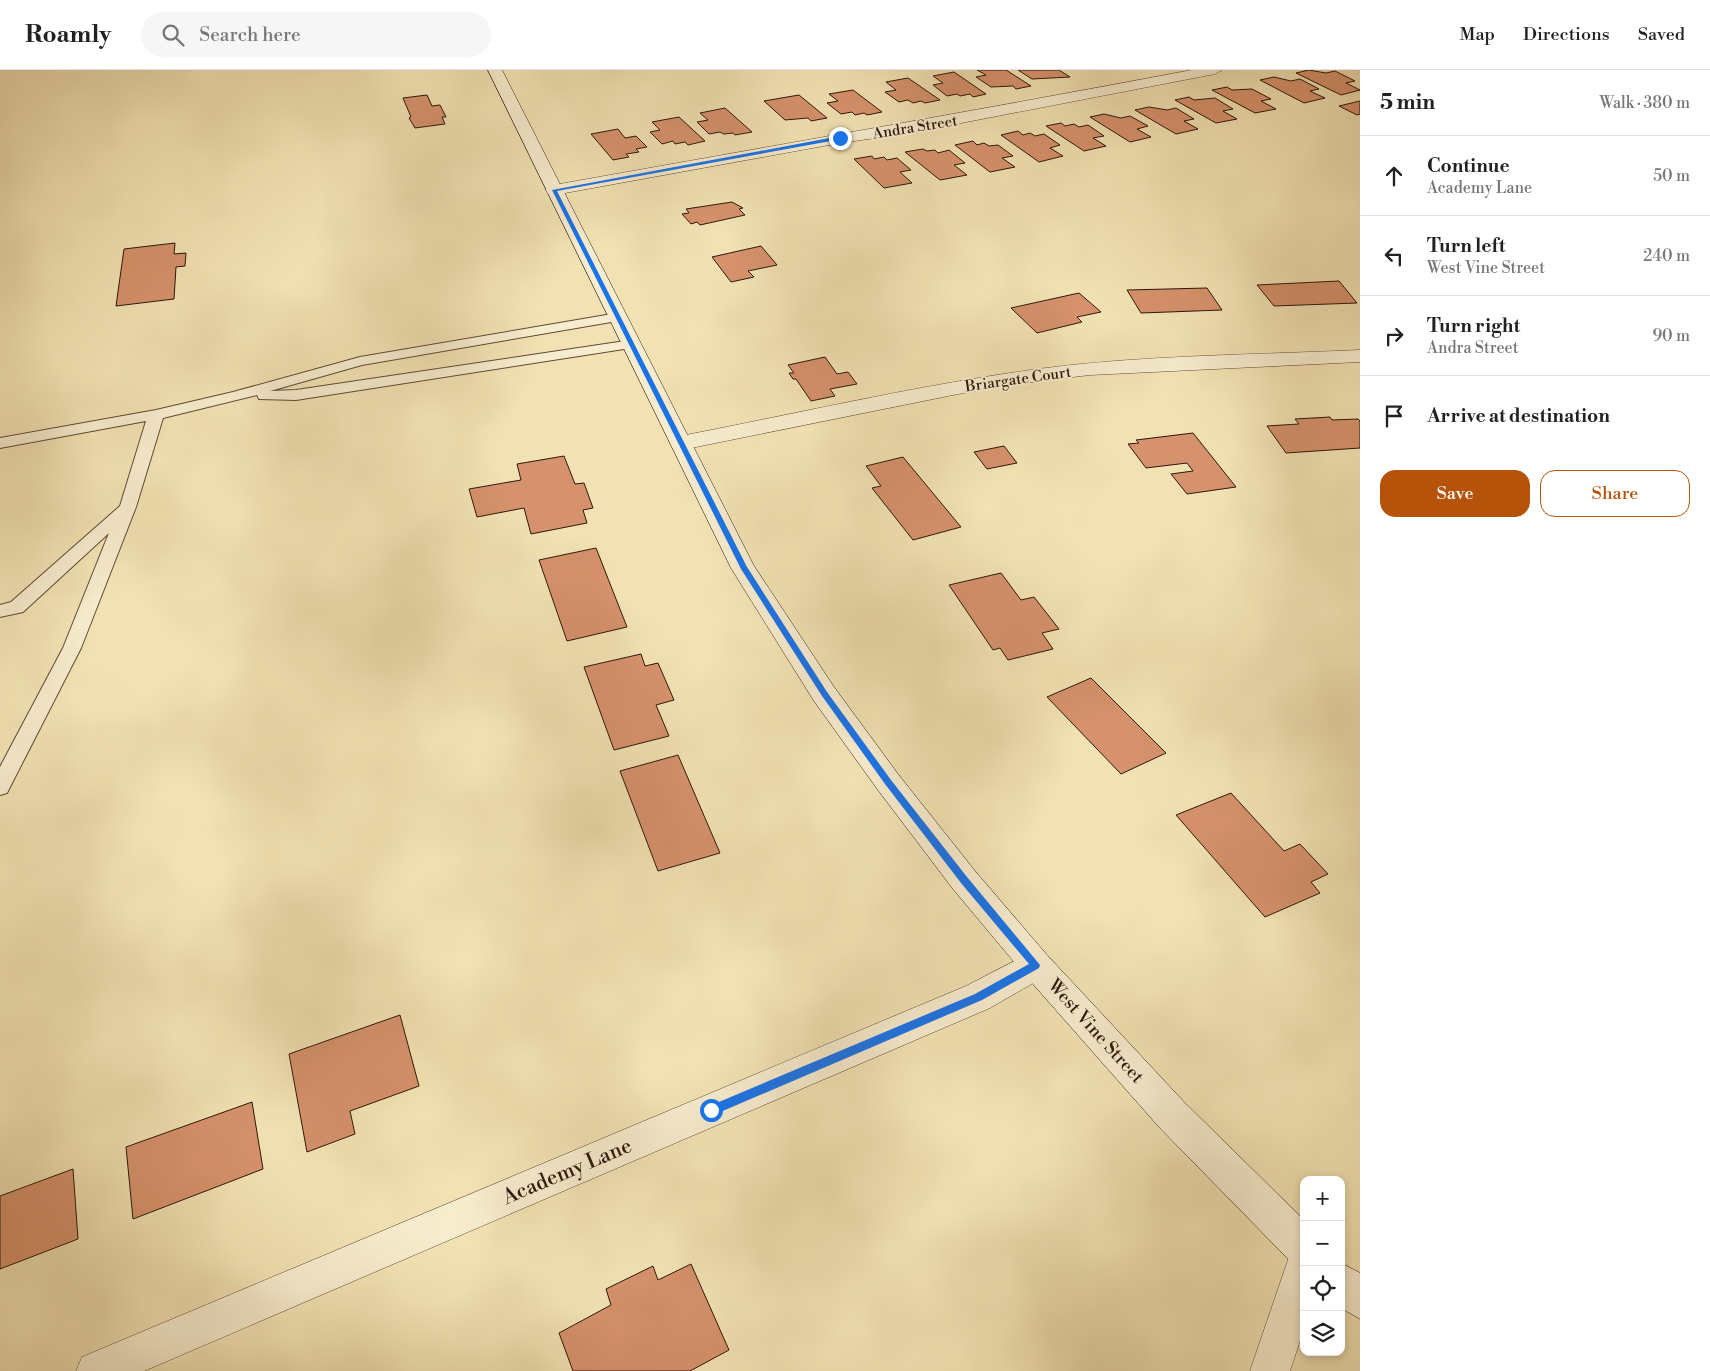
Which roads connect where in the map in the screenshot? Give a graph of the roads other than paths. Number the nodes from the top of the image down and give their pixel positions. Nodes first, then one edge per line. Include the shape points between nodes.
1 (495, 70) edge
2 (1215, 70) edge
3 (554, 190) junction
4 (618, 317) junction
5 (632, 344) junction
6 (1360, 356) edge
7 (236, 396) junction
8 (156, 414) junction
9 (0, 443) edge
10 (681, 443) junction
11 (128, 508) junction
12 (8, 609) edge
13 (0, 621) edge
14 (0, 787) edge
15 (1036, 965) junction
16 (1300, 1243) edge
17 (1300, 1280) edge
18 (1345, 1286) edge
19 (1360, 1299) edge
20 (96, 1371) edge
21 (1270, 1371) edge

1 - 3 street, West Vine Street
2 - 3 street, Andra Street via 960,119
3 - 4 street, West Vine Street
4 - 5 street, West Vine Street
4 - 7 lane via 360,361
5 - 7 lane via 296,395
5 - 10 street, West Vine Street
6 - 10 street, Briargate Court via 1090,369 1038,375
7 - 8 lane
8 - 9 lane
8 - 11 lane
10 - 15 street, West Vine Street via 744,568 824,694 958,873
11 - 12 lane
11 - 14 lane via 72,648
12 - 13 lane
15 - 16 street, West Vine Street via 1172,1115
15 - 20 street, Academy Lane via 978,997
17 - 21 street
18 - 19 street

